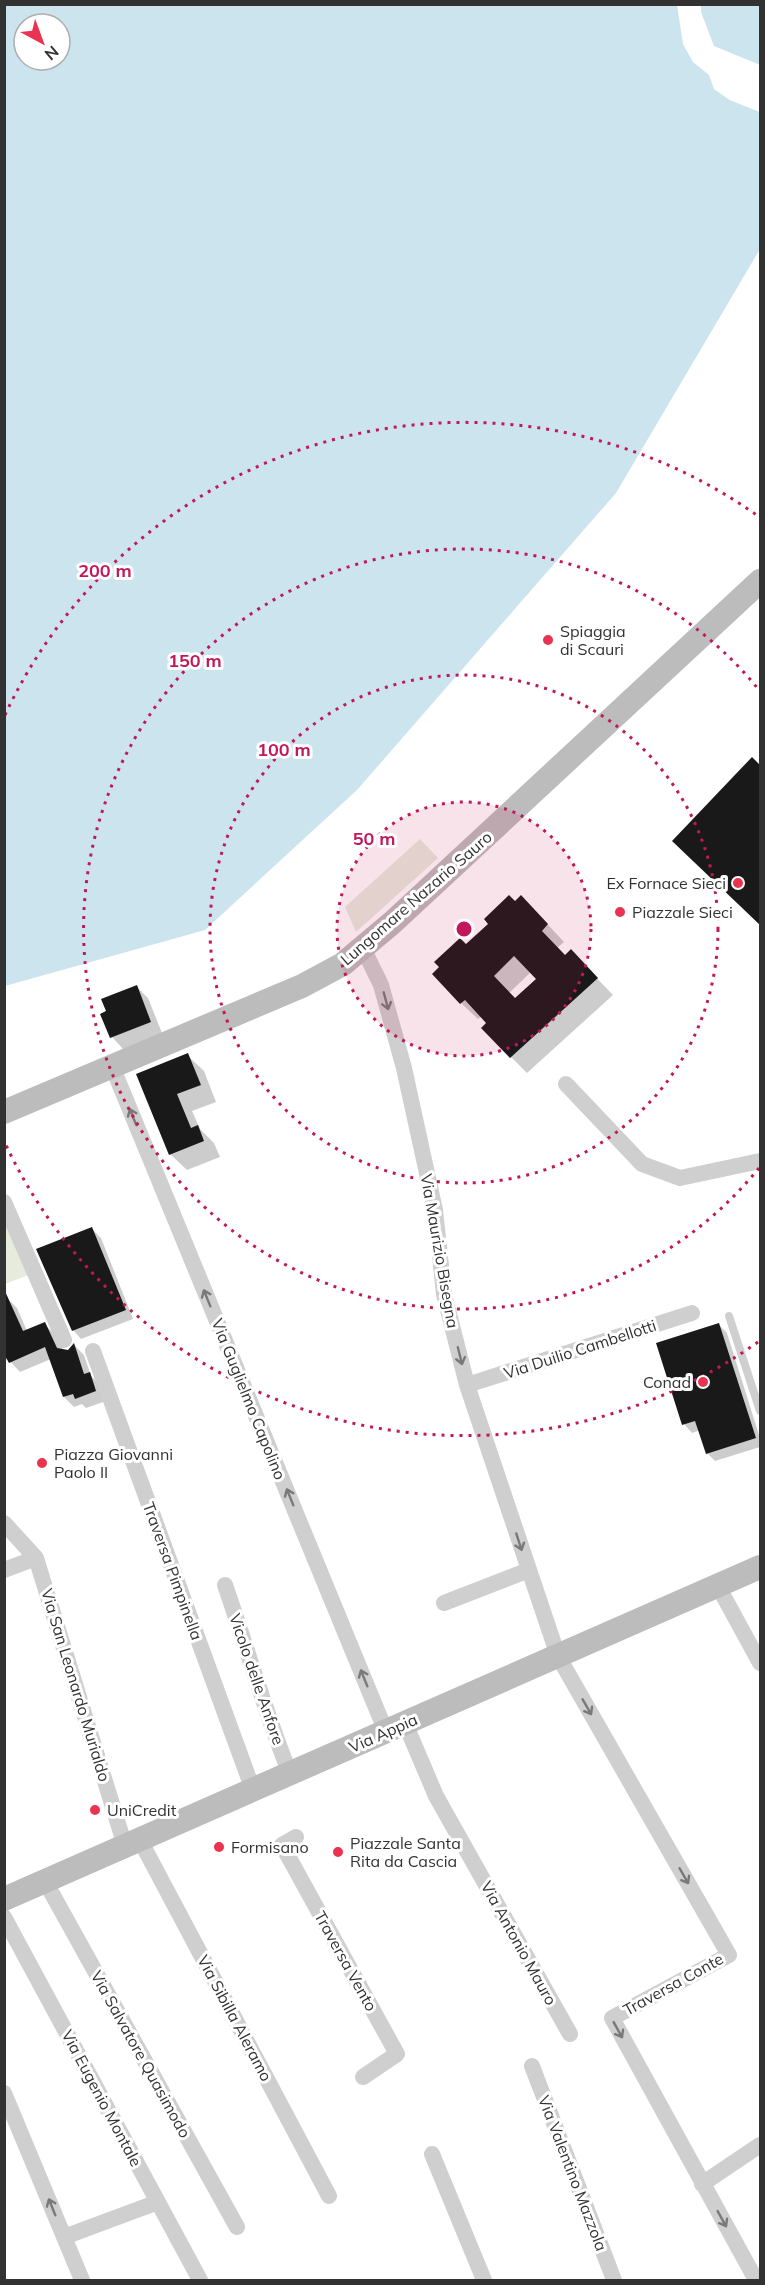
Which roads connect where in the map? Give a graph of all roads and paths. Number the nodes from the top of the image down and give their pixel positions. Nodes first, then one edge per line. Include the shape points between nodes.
1 (760, 581) edge
2 (363, 948) junction
3 (112, 1066) junction
4 (566, 1084) dead end
5 (4, 1112) edge
6 (760, 1161) edge
7 (4, 1202) edge
8 (692, 1313) dead end
9 (729, 1316) dead end
10 (64, 1340) dead end
11 (93, 1351) dead end
12 (467, 1385) junction
13 (760, 1411) edge
14 (4, 1523) edge
15 (36, 1558) junction
16 (760, 1567) edge
17 (4, 1570) edge
18 (529, 1570) junction
19 (225, 1585) dead end
20 (718, 1586) junction
21 (444, 1603) dead end
22 (558, 1656) junction
23 (760, 1664) edge
24 (396, 1727) junction
25 (290, 1774) junction
26 (253, 1790) junction
27 (296, 1837) dead end
28 (133, 1843) junction
29 (45, 1881) junction
30 (4, 1899) edge
31 (4, 1917) edge
32 (570, 2034) dead end
33 (532, 2066) dead end
34 (363, 2077) dead end
35 (4, 2093) edge
36 (760, 2145) edge
37 (432, 2154) dead end
38 (702, 2184) junction
39 (329, 2196) dead end
40 (158, 2202) junction
41 (237, 2227) dead end
42 (64, 2237) junction
43 (82, 2280) edge
44 (200, 2280) edge
45 (484, 2280) edge
46 (614, 2280) edge
47 (756, 2280) edge

1 - 2 street, Lungomare Nazario Sauro
2 - 3 street, Lungomare Nazario Sauro via 343,964 302,986
2 -> 12 street, Via Maurizio Bisegna via 381,985 404,1068 435,1210 444,1294
3 - 5 street, Lungomare Nazario Sauro
24 -> 3 street, Via Guglielmo Capolino
4 - 6 street via 642,1164 680,1178
7 - 10 street
8 - 12 street, Via Duilio Cambellotti
9 - 13 lane
11 - 26 street, Traversa Pimpinella
12 -> 18 street, Via Maurizio Bisegna
14 - 15 street
15 - 17 street
15 - 28 street, Via San Leonardo Murialdo
16 - 20 street, Via Appia
18 - 21 street
18 - 22 street, Via Maurizio Bisegna
19 - 25 street, Vicolo delle Anfore via 264,1708
20 - 22 street, Via Appia
20 - 23 street
22 - 24 street, Via Appia
22 -> 38 street, Traversa Conte via 729,1955 612,2018
24 - 25 street, Via Appia
24 - 32 street, Via Antonio Mauro
25 - 26 street, Via Appia
26 - 28 street, Via Appia
27 - 34 street, Traversa Vento via 282,1845 397,2054
28 - 29 street, Via Appia
28 - 39 street, Via Sibilla Aleramo
29 - 30 street, Via Appia
29 - 41 street, Via Salvatore Quasimodo
31 - 40 street, Via Eugenio Montale
33 - 46 street, Via Valentino Mazzola
42 -> 35 street
36 - 38 street
37 - 45 street
38 -> 47 street, Traversa Conte
40 - 42 street
40 - 44 street, Via Eugenio Montale
42 - 43 street

